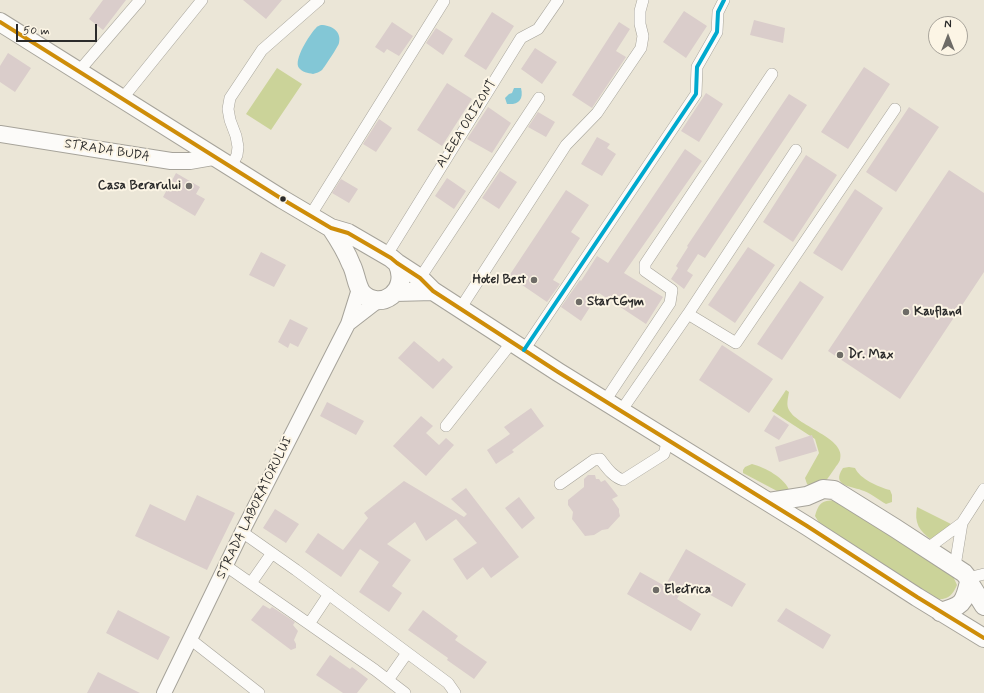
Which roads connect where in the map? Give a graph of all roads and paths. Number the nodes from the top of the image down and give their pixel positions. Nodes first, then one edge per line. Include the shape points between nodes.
1 (140, 0) edge
2 (202, 0) edge
3 (319, 0) edge
4 (558, 0) edge
5 (643, 0) edge
6 (724, 0) edge
7 (444, 1) dead end
8 (0, 22) edge
9 (79, 71) junction
10 (772, 74) dead end
11 (539, 98) dead end
12 (122, 99) junction
13 (895, 109) dead end
14 (0, 134) edge
15 (796, 150) dead end
16 (213, 157) junction
17 (231, 167) junction
18 (310, 216) junction
19 (332, 228) junction
20 (389, 258) junction
21 (420, 278) junction
22 (358, 282) junction
23 (433, 291) junction
24 (387, 296) junction
25 (460, 309) junction
26 (688, 314) junction
27 (348, 324) junction
28 (518, 346) junction
29 (604, 401) junction
30 (621, 411) junction
31 (446, 426) dead end
32 (668, 440) junction
33 (560, 484) dead end
34 (984, 489) edge
35 (817, 492) junction
36 (768, 502) junction
37 (962, 523) junction
38 (807, 526) junction
39 (242, 532) junction
40 (928, 548) junction
41 (272, 553) junction
42 (226, 566) junction
43 (955, 566) junction
44 (974, 578) edge
45 (251, 583) junction
46 (329, 594) junction
47 (984, 606) edge
48 (940, 612) junction
49 (309, 624) junction
50 (984, 638) edge
51 (190, 639) junction
52 (407, 653) junction
53 (388, 680) junction
54 (164, 693) edge
55 (259, 693) edge
56 (405, 693) edge
57 (455, 693) edge

1 - 9 street
2 - 12 street
3 - 17 street via 262,50 230,98 229,114 238,147
4 - 20 street, ALEEA ORIZONT via 538,29 521,38
5 - 25 street via 640,11 643,36 641,48 597,113 566,145
6 - 28 street via 718,12 716,32 697,67 696,94
7 - 18 street
8 - 9 main road
9 - 12 main road
10 - 29 street via 645,264 645,271 672,290 670,302
11 - 21 street
12 - 16 main road
13 - 26 street via 736,343
14 - 16 main road, STRADA BUDA via 171,161
15 - 26 street
16 - 17 main road
17 - 18 main road
18 - 19 main road
19 - 20 main road via 348,233
19 - 22 main road
20 - 21 main road
20 - 22 main road via 376,255 362,261 358,268
20 - 24 main road via 400,270 401,278 400,286
21 - 23 main road
22 - 24 main road via 368,297
22 - 27 street, STRADA LABORATORULUI
23 - 24 main road
23 - 25 main road
24 - 27 street
25 - 28 main road
26 - 30 street
27 - 39 street, STRADA LABORATORULUI
28 - 29 main road
28 - 31 street
29 - 30 main road
30 - 32 main road
32 - 33 street via 664,454 623,480 609,471 600,459 594,460
32 - 36 main road
34 - 37 street
35 - 36 main road via 788,500
35 - 38 main road via 807,508
35 - 40 main road via 823,489 834,490
36 - 38 main road
37 - 40 street
37 - 43 street
38 - 48 main road
39 - 41 street
39 - 42 street, STRADA LABORATORULUI
40 - 43 main road
41 - 45 street
41 - 46 street
42 - 45 street
42 - 51 street, STRADA LABORATORULUI
43 - 44 main road
44 - 47 main road
44 - 48 main road via 958,607
45 - 49 street
46 - 49 street
46 - 52 street
48 - 50 main road
49 - 53 street
51 - 54 street, STRADA LABORATORULUI
51 - 55 street
52 - 53 street
52 - 57 street via 448,684
53 - 56 street

